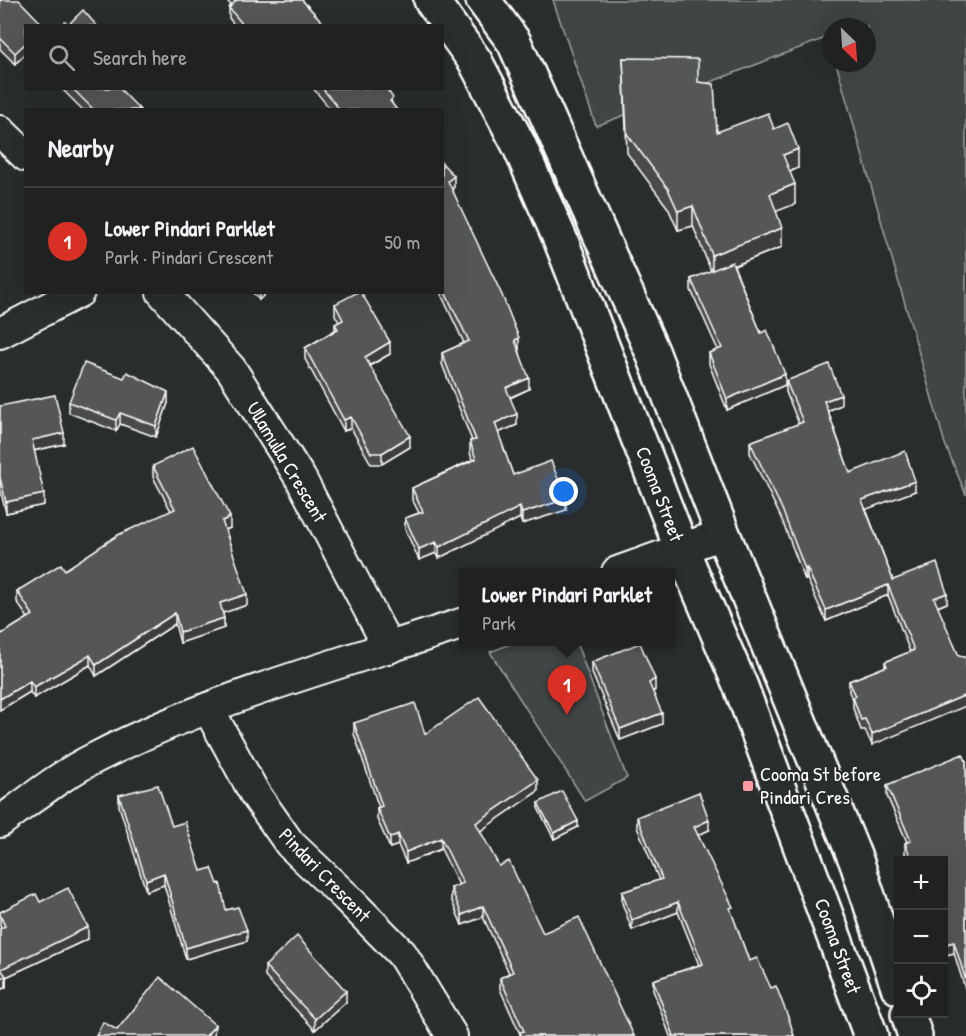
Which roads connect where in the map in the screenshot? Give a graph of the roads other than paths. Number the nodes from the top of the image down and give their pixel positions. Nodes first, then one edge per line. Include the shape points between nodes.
1 (431, 0) edge
2 (483, 0) edge
3 (0, 131) edge
4 (24, 154) edge
5 (75, 294) edge
6 (164, 294) edge
7 (0, 333) edge
8 (723, 534) junction
9 (682, 550) junction
10 (631, 568) edge
11 (459, 625) edge
12 (389, 648) junction
13 (208, 708) junction
14 (0, 822) edge
15 (894, 975) edge
16 (909, 1018) edge
17 (452, 1036) edge
18 (871, 1036) edge
19 (915, 1036) edge

1 - 9 main road, Cooma Street via 475,60 519,145 561,241
2 - 8 main road via 514,42 559,141 652,351
3 - 4 street
5 - 7 street
6 - 12 street, Ullamulla Crescent via 231,369 301,479
8 - 9 street
8 - 15 main road via 857,863
9 - 10 street
9 - 18 main road, Cooma Street via 741,687
11 - 12 street
12 - 13 street
13 - 14 street via 92,759
13 - 17 street, Pindari Crescent via 255,794 290,844 402,954
16 - 19 main road

